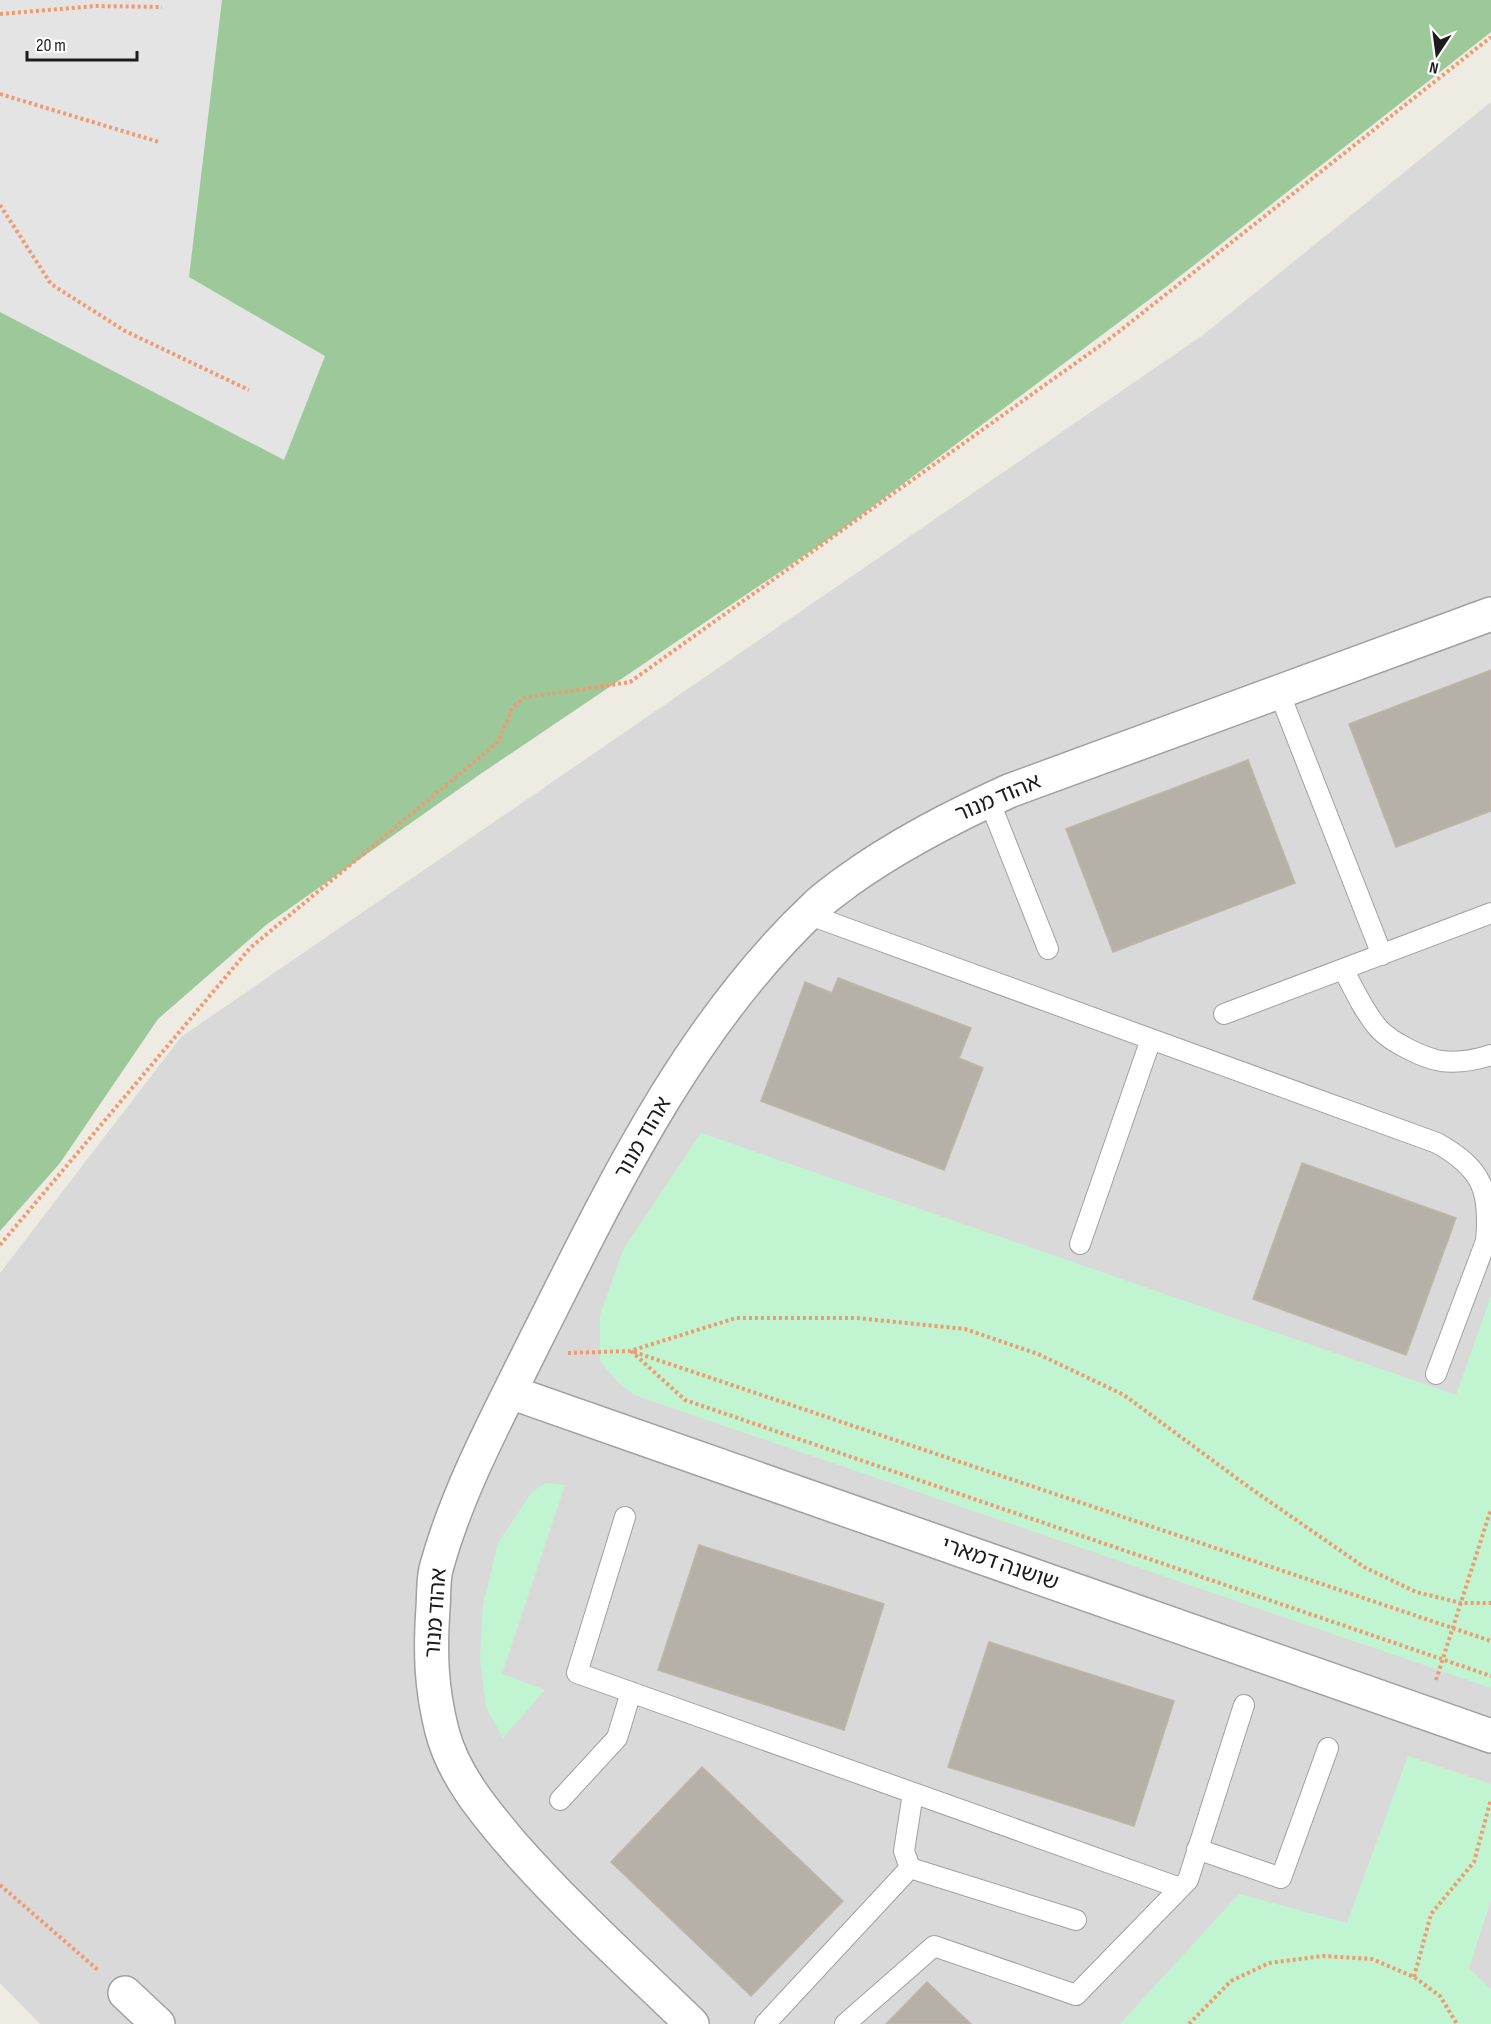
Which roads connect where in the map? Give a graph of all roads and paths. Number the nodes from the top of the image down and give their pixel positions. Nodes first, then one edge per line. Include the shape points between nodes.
1 (162, 7) dead end
2 (0, 14) edge
3 (1491, 37) edge
4 (0, 94) edge
5 (159, 141) dead end
6 (0, 205) edge
7 (249, 390) dead end
8 (1491, 614) edge
9 (1279, 692) junction
10 (988, 800) junction
11 (1491, 913) edge
12 (807, 914) junction
13 (1048, 949) dead end
14 (1382, 955) junction
15 (1343, 969) junction
16 (1224, 1014) dead end
17 (1151, 1039) junction
18 (1491, 1055) edge
19 (1080, 1244) dead end
20 (0, 1245) edge
21 (630, 1351) junction
22 (528, 1354) junction
23 (1436, 1374) dead end
24 (510, 1392) junction
25 (1491, 1509) edge
26 (625, 1517) dead end
27 (1461, 1603) junction
28 (1491, 1603) edge
29 (1453, 1628) junction
30 (1491, 1641) edge
31 (1443, 1659) junction
32 (1491, 1676) edge
33 (630, 1692) junction
34 (1244, 1705) dead end
35 (1425, 1713) junction
36 (1491, 1736) edge
37 (1328, 1748) dead end
38 (914, 1793) junction
39 (1491, 1799) edge
40 (560, 1800) dead end
41 (1197, 1849) junction
42 (910, 1868) junction
43 (0, 1886) edge
44 (1180, 1888) junction
45 (1076, 1920) dead end
46 (1414, 1977) junction
47 (125, 1993) joint
48 (158, 2024) edge
49 (692, 2024) edge
50 (765, 2024) edge
51 (845, 2024) edge
52 (1189, 2024) edge
53 (1457, 2024) edge

1 - 2 path via 96,6
3 - 20 path via 1112,337 630,682 524,698 513,707 498,742 250,948
4 - 5 path
6 - 7 path via 51,284 125,331
8 - 9 street, אהוד מנור
9 - 10 street, אהוד מנור
9 - 14 lane
10 - 12 street, אהוד מנור via 907,842 861,871
10 - 13 lane
11 - 14 lane
12 - 17 lane
12 - 22 street, אהוד מנור via 771,950 684,1067 634,1149
14 - 15 lane
15 - 16 lane
15 - 18 lane via 1380,1030 1407,1048 1441,1061 1477,1060
17 - 19 lane
17 - 23 lane via 1437,1143 1456,1154 1480,1177 1488,1194 1490,1222 1486,1240
21 - 22 path
21 - 27 path via 736,1318 857,1318 965,1329 1038,1354 1124,1395 1364,1567 1416,1592
21 - 29 path
21 - 31 path via 685,1400
22 - 24 street, אהוד מנור
24 - 35 street, שושנה דמארי
24 - 49 street, אהוד מנור via 459,1501 435,1573 432,1686 443,1736 466,1786 548,1886
25 - 27 path
26 - 33 lane via 577,1673
27 - 28 path
27 - 29 path
29 - 30 path
29 - 31 path
31 - 32 path
31 - 35 path
33 - 38 lane
33 - 40 lane via 617,1738
34 - 41 lane
35 - 36 street, שושנה דמארי
37 - 41 lane via 1281,1878
38 - 42 lane via 904,1851
38 - 44 lane
39 - 46 path via 1474,1862 1431,1914
41 - 44 lane via 1188,1880
42 - 45 lane
42 - 50 lane
43 - 47 path
44 - 51 lane via 1077,1995 933,1946
46 - 52 path via 1372,1959 1323,1956 1269,1962 1231,1981
46 - 53 path via 1440,1996
47 - 48 street

